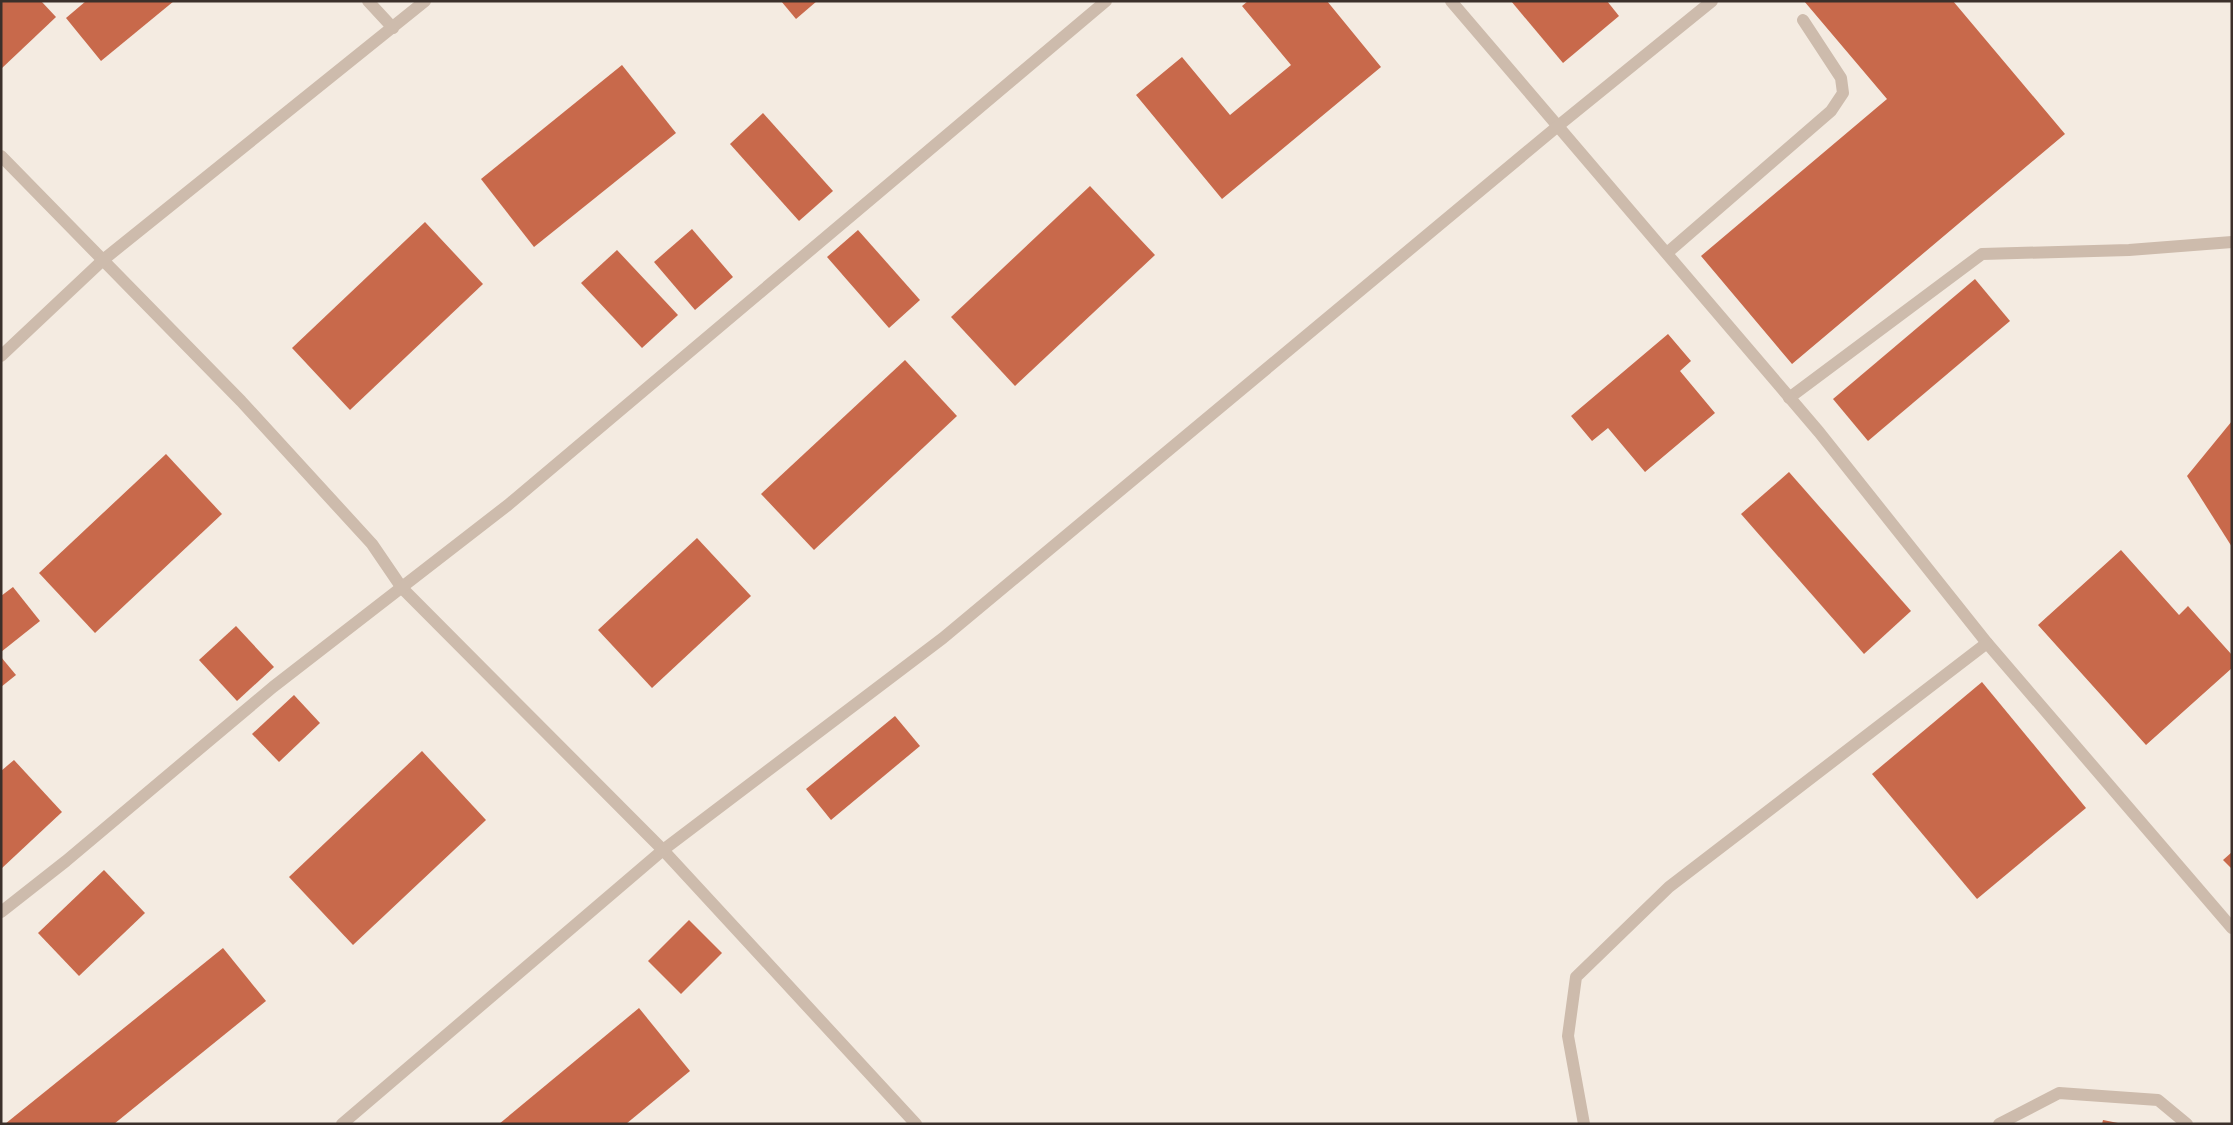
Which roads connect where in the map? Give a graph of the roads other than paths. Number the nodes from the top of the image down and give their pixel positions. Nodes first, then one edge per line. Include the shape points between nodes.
1 (368, 1) edge
2 (425, 1) edge
3 (1106, 1) edge
4 (1452, 1) edge
5 (1712, 1) edge
6 (1804, 20) dead end
7 (393, 28) junction
8 (1558, 126) junction
9 (1, 156) edge
10 (2232, 242) edge
11 (1667, 253) junction
12 (103, 260) junction
13 (1, 356) edge
14 (1789, 398) junction
15 (402, 588) junction
16 (1987, 643) junction
17 (663, 850) junction
18 (1, 912) edge
19 (2232, 928) edge
20 (342, 1124) edge
21 (916, 1124) edge
22 (1584, 1124) edge
23 (1999, 1124) edge
24 (2187, 1124) edge

1 - 7 street
2 - 7 street
3 - 15 street via 508,505
4 - 8 street
5 - 8 street
6 - 11 street via 1842,78 1843,93 1831,111
7 - 12 street
8 - 11 street
8 - 17 street via 943,638
9 - 12 street
10 - 14 street via 2129,250 1982,254
11 - 14 street
12 - 13 street
12 - 15 street via 241,401 372,544
14 - 16 street
15 - 17 street
15 - 18 street via 273,687
16 - 19 street
16 - 22 street via 1669,886 1576,977 1568,1036
17 - 20 street
17 - 21 street
23 - 24 street via 2060,1093 2158,1100

